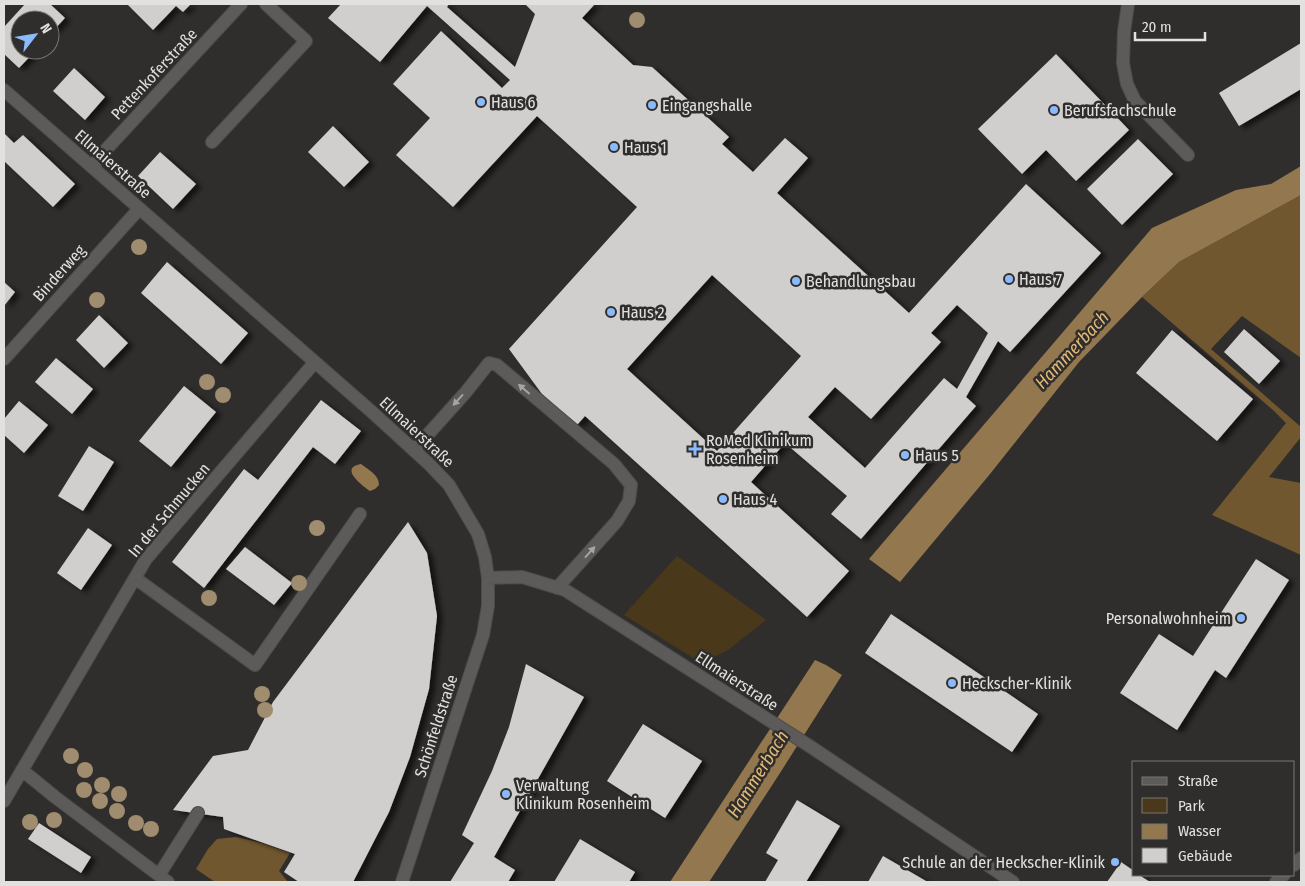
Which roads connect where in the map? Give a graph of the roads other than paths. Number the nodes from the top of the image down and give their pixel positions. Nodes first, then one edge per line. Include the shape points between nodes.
1 (241, 4) edge
2 (266, 4) edge
3 (1128, 4) edge
4 (4, 90) edge
5 (212, 142) dead end
6 (1188, 156) dead end
7 (92, 167) junction
8 (139, 209) junction
9 (4, 359) edge
10 (315, 362) junction
11 (414, 450) junction
12 (360, 514) dead end
13 (135, 578) junction
14 (488, 578) junction
15 (557, 588) junction
16 (22, 770) junction
17 (4, 801) edge
18 (198, 813) dead end
19 (164, 879) edge
20 (402, 882) edge
21 (1013, 882) edge

1 - 7 street, Pettenkoferstraße
2 - 5 street via 306,41
3 - 6 street via 1123,63 1127,84 1135,102
4 - 7 street, Ellmaierstraße
7 - 8 street, Ellmaierstraße
8 - 9 street, Binderweg
8 - 10 street, Ellmaierstraße
10 - 11 street, Ellmaierstraße
10 - 13 street, In der Schmucken via 146,559
11 - 14 street, Ellmaierstraße via 449,485 478,534
15 -> 11 street via 617,521 629,501 631,485 614,464 497,365 489,363
12 - 13 street via 256,665
13 - 16 street, In der Schmucken
14 - 15 street, Ellmaierstraße via 522,577
14 - 20 street, Schönfeldstraße via 483,636
15 - 21 street, Ellmaierstraße via 565,590 810,747
16 - 17 street, In der Schmucken
16 - 19 street
18 - 19 street

